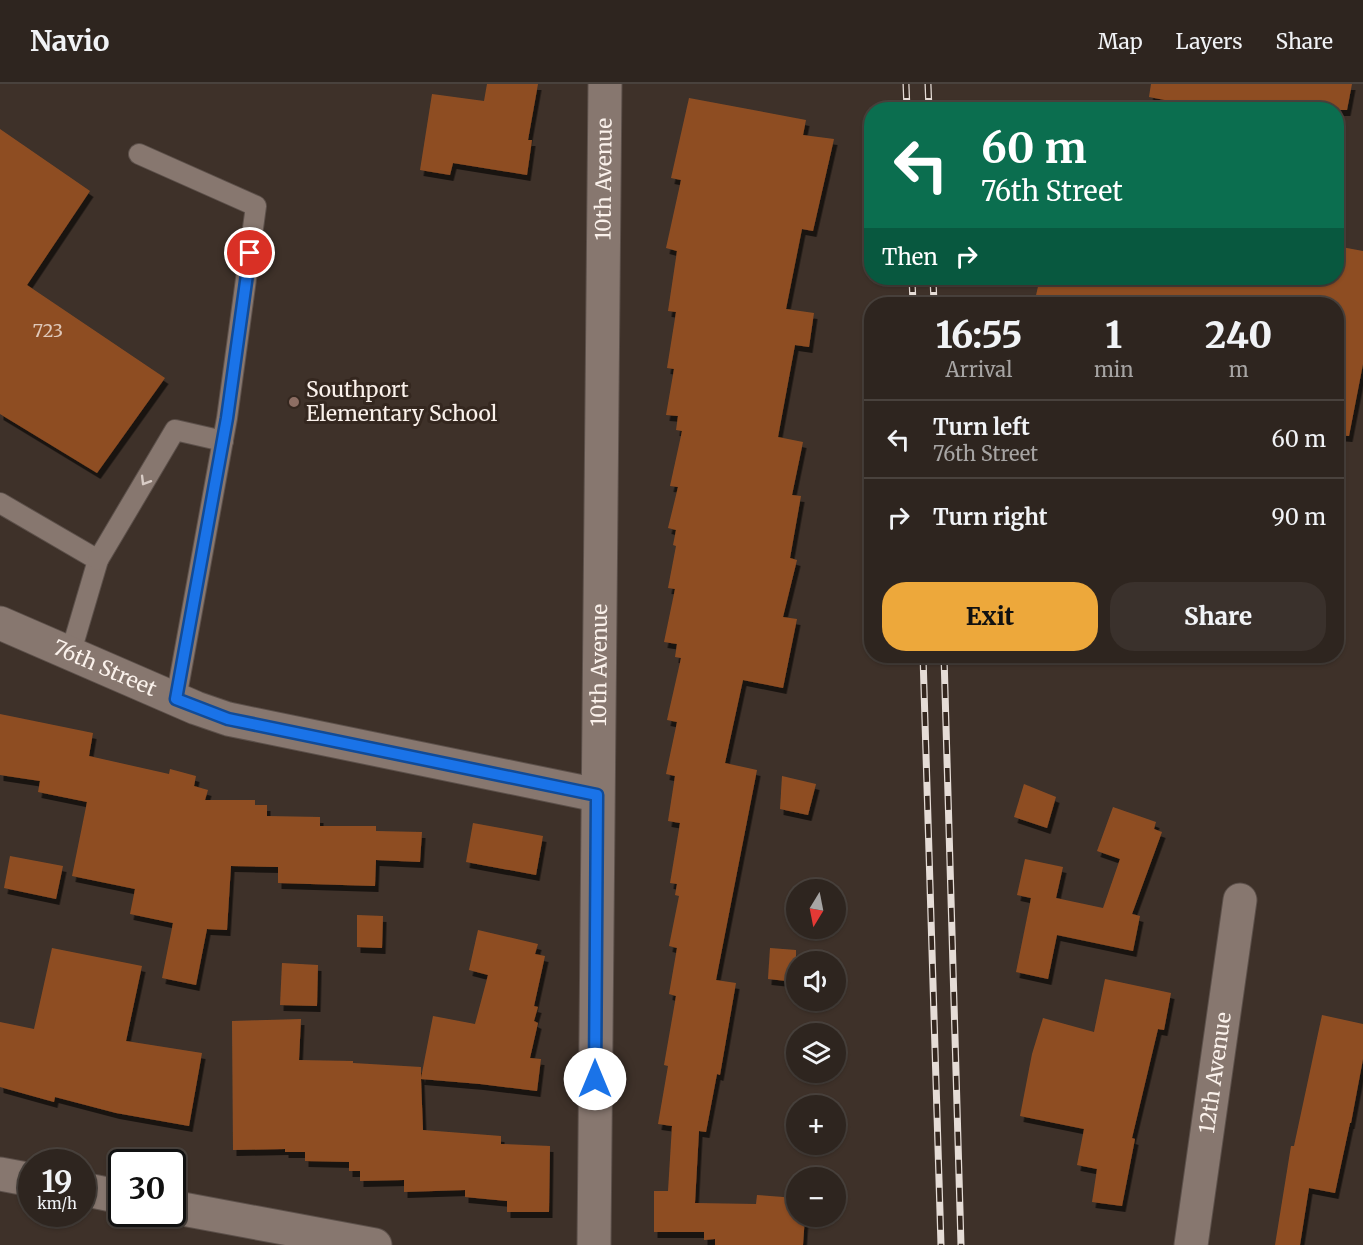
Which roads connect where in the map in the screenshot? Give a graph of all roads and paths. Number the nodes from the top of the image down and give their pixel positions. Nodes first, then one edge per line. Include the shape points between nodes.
1 (605, 84) edge
2 (139, 154) dead end
3 (223, 441) junction
4 (0, 503) edge
5 (98, 561) junction
6 (0, 623) edge
7 (70, 655) junction
8 (176, 699) junction
9 (597, 795) junction
10 (1240, 900) dead end
11 (0, 1174) edge
12 (18, 1177) edge
13 (186, 1210) edge
14 (375, 1245) edge
15 (594, 1245) edge
16 (1191, 1245) edge

1 - 9 street, 10th Avenue
2 - 3 lane via 256,206
3 -> 5 lane via 175,430
3 - 8 lane
4 - 5 lane
5 - 7 lane
6 - 7 street, 76th Street
7 - 8 street, 76th Street
8 - 9 street, 76th Street via 228,719
9 - 15 street, 10th Avenue
10 - 16 street, 12th Avenue
11 - 12 street
13 - 14 street

